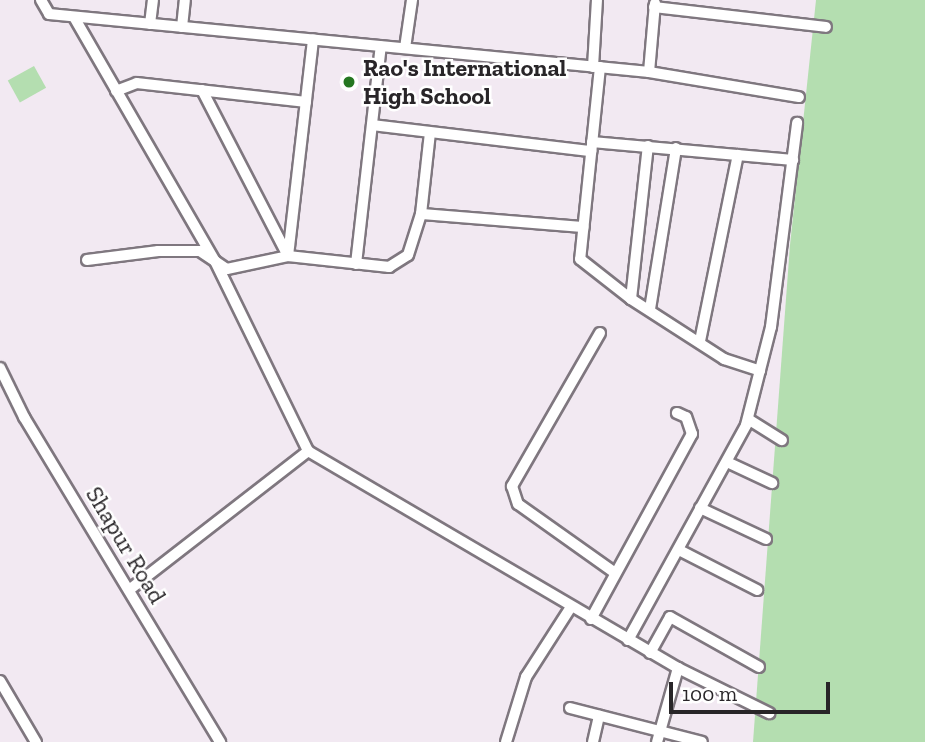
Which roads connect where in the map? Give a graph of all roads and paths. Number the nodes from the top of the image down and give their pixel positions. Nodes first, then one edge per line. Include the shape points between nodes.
1 (41, 0) edge
2 (153, 0) edge
3 (185, 0) edge
4 (412, 0) edge
5 (597, 0) edge
6 (655, 3) edge
7 (74, 17) junction
8 (150, 24) junction
9 (182, 27) junction
10 (826, 27) dead end
11 (313, 39) junction
12 (381, 46) junction
13 (405, 48) junction
14 (597, 67) junction
15 (649, 72) junction
16 (202, 90) junction
17 (116, 91) junction
18 (799, 97) dead end
19 (306, 102) junction
20 (797, 123) dead end
21 (372, 125) junction
22 (430, 132) junction
23 (648, 146) junction
24 (592, 147) junction
25 (676, 148) junction
26 (737, 155) junction
27 (793, 160) junction
28 (421, 214) junction
29 (583, 228) junction
30 (288, 256) junction
31 (87, 260) dead end
32 (215, 261) junction
33 (356, 264) junction
34 (631, 299) junction
35 (650, 310) junction
36 (600, 333) dead end
37 (699, 341) junction
38 (0, 368) edge
39 (760, 371) junction
40 (677, 413) dead end
41 (748, 419) junction
42 (782, 440) dead end
43 (308, 451) junction
44 (727, 462) junction
45 (772, 483) dead end
46 (700, 508) junction
47 (766, 539) dead end
48 (679, 550) junction
49 (615, 573) junction
50 (129, 590) junction
51 (757, 590) dead end
52 (571, 607) junction
53 (591, 619) junction
54 (628, 640) junction
55 (650, 653) junction
56 (759, 667) dead end
57 (678, 668) junction
58 (0, 681) edge
59 (570, 708) dead end
60 (769, 713) dead end
61 (599, 716) junction
62 (658, 737) edge
63 (36, 742) edge
64 (220, 742) edge
65 (506, 742) edge
66 (593, 742) edge
67 (702, 742) edge

1 - 7 street via 49,14
2 - 8 street
3 - 9 street
4 - 13 street
5 - 14 street
6 - 10 street
6 - 15 street
7 - 8 street
7 - 17 street
8 - 9 street
9 - 11 street
11 - 12 street
11 - 19 street
12 - 13 street
12 - 21 street
13 - 14 street
14 - 15 street
14 - 24 street
15 - 18 street
16 - 17 street via 137,83
16 - 19 street
16 - 30 street
17 - 32 street
19 - 30 street
20 - 27 street
21 - 22 street
21 - 33 street
22 - 24 street
22 - 28 street
23 - 24 street
23 - 25 street
23 - 34 street
24 - 29 street
25 - 26 street
25 - 35 street
26 - 27 street
26 - 37 street
27 - 39 street via 771,327
28 - 29 street
28 - 33 street via 408,255 389,267
29 - 34 street via 580,259
30 - 32 street via 228,269
30 - 33 street
31 - 32 street via 200,251
32 - 43 street
34 - 35 street
35 - 37 street
36 - 49 street via 512,486 518,504
37 - 39 street via 724,359
38 - 50 street, Shapur Road via 24,417
39 - 41 street
40 - 49 street via 686,417 692,434
41 - 42 street
41 - 44 street
43 - 50 street
43 - 52 street
44 - 45 street
44 - 46 street
46 - 47 street
46 - 48 street
48 - 51 street
48 - 54 street
49 - 53 street
50 - 64 street, Shapur Road
52 - 53 street
52 - 65 street via 526,677
53 - 54 street
54 - 55 street
55 - 56 street via 670,617
55 - 57 street
57 - 60 street
57 - 62 street
58 - 63 street
59 - 61 street
61 - 62 street
61 - 66 street
62 - 67 street

